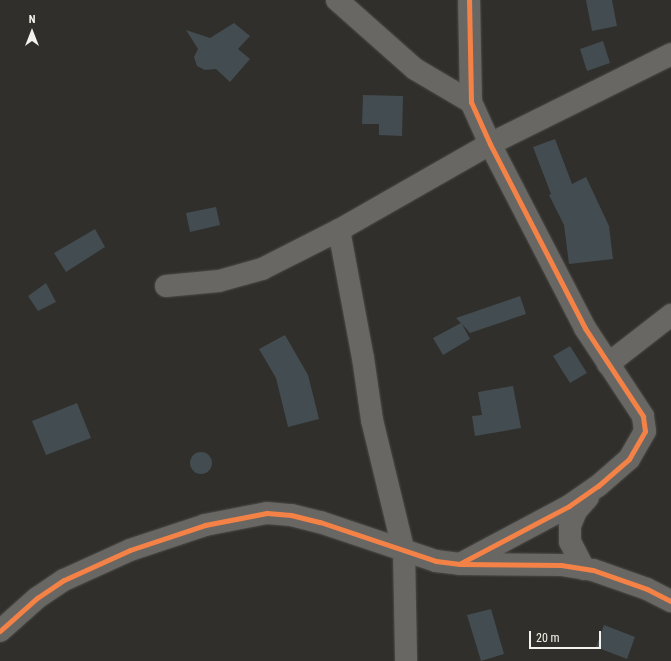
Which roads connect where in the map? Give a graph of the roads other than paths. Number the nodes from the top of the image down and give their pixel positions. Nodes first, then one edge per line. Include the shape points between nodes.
1 (337, 0) edge
2 (469, 0) edge
3 (669, 60) edge
4 (471, 102) junction
5 (490, 144) junction
6 (339, 230) junction
7 (166, 286) dead end
8 (671, 315) edge
9 (608, 364) junction
10 (598, 486) junction
11 (404, 552) junction
12 (460, 564) junction
13 (584, 569) junction
14 (671, 601) edge
15 (0, 631) edge
16 (406, 661) edge

1 - 4 street via 415,69
2 - 4 street
3 - 5 street
4 - 5 street
5 - 6 street
5 - 9 street via 585,328
6 - 7 street via 262,269 219,281
6 - 11 street via 372,420
8 - 9 street
9 - 10 street via 643,416 645,431 629,459
10 - 12 street via 569,506
10 - 13 street via 576,511 570,526 570,542
11 - 12 street
11 - 15 street via 374,539 291,515 267,513 205,525 130,550 64,580 37,598
11 - 16 street
12 - 13 street via 501,563
13 - 14 street via 647,589

